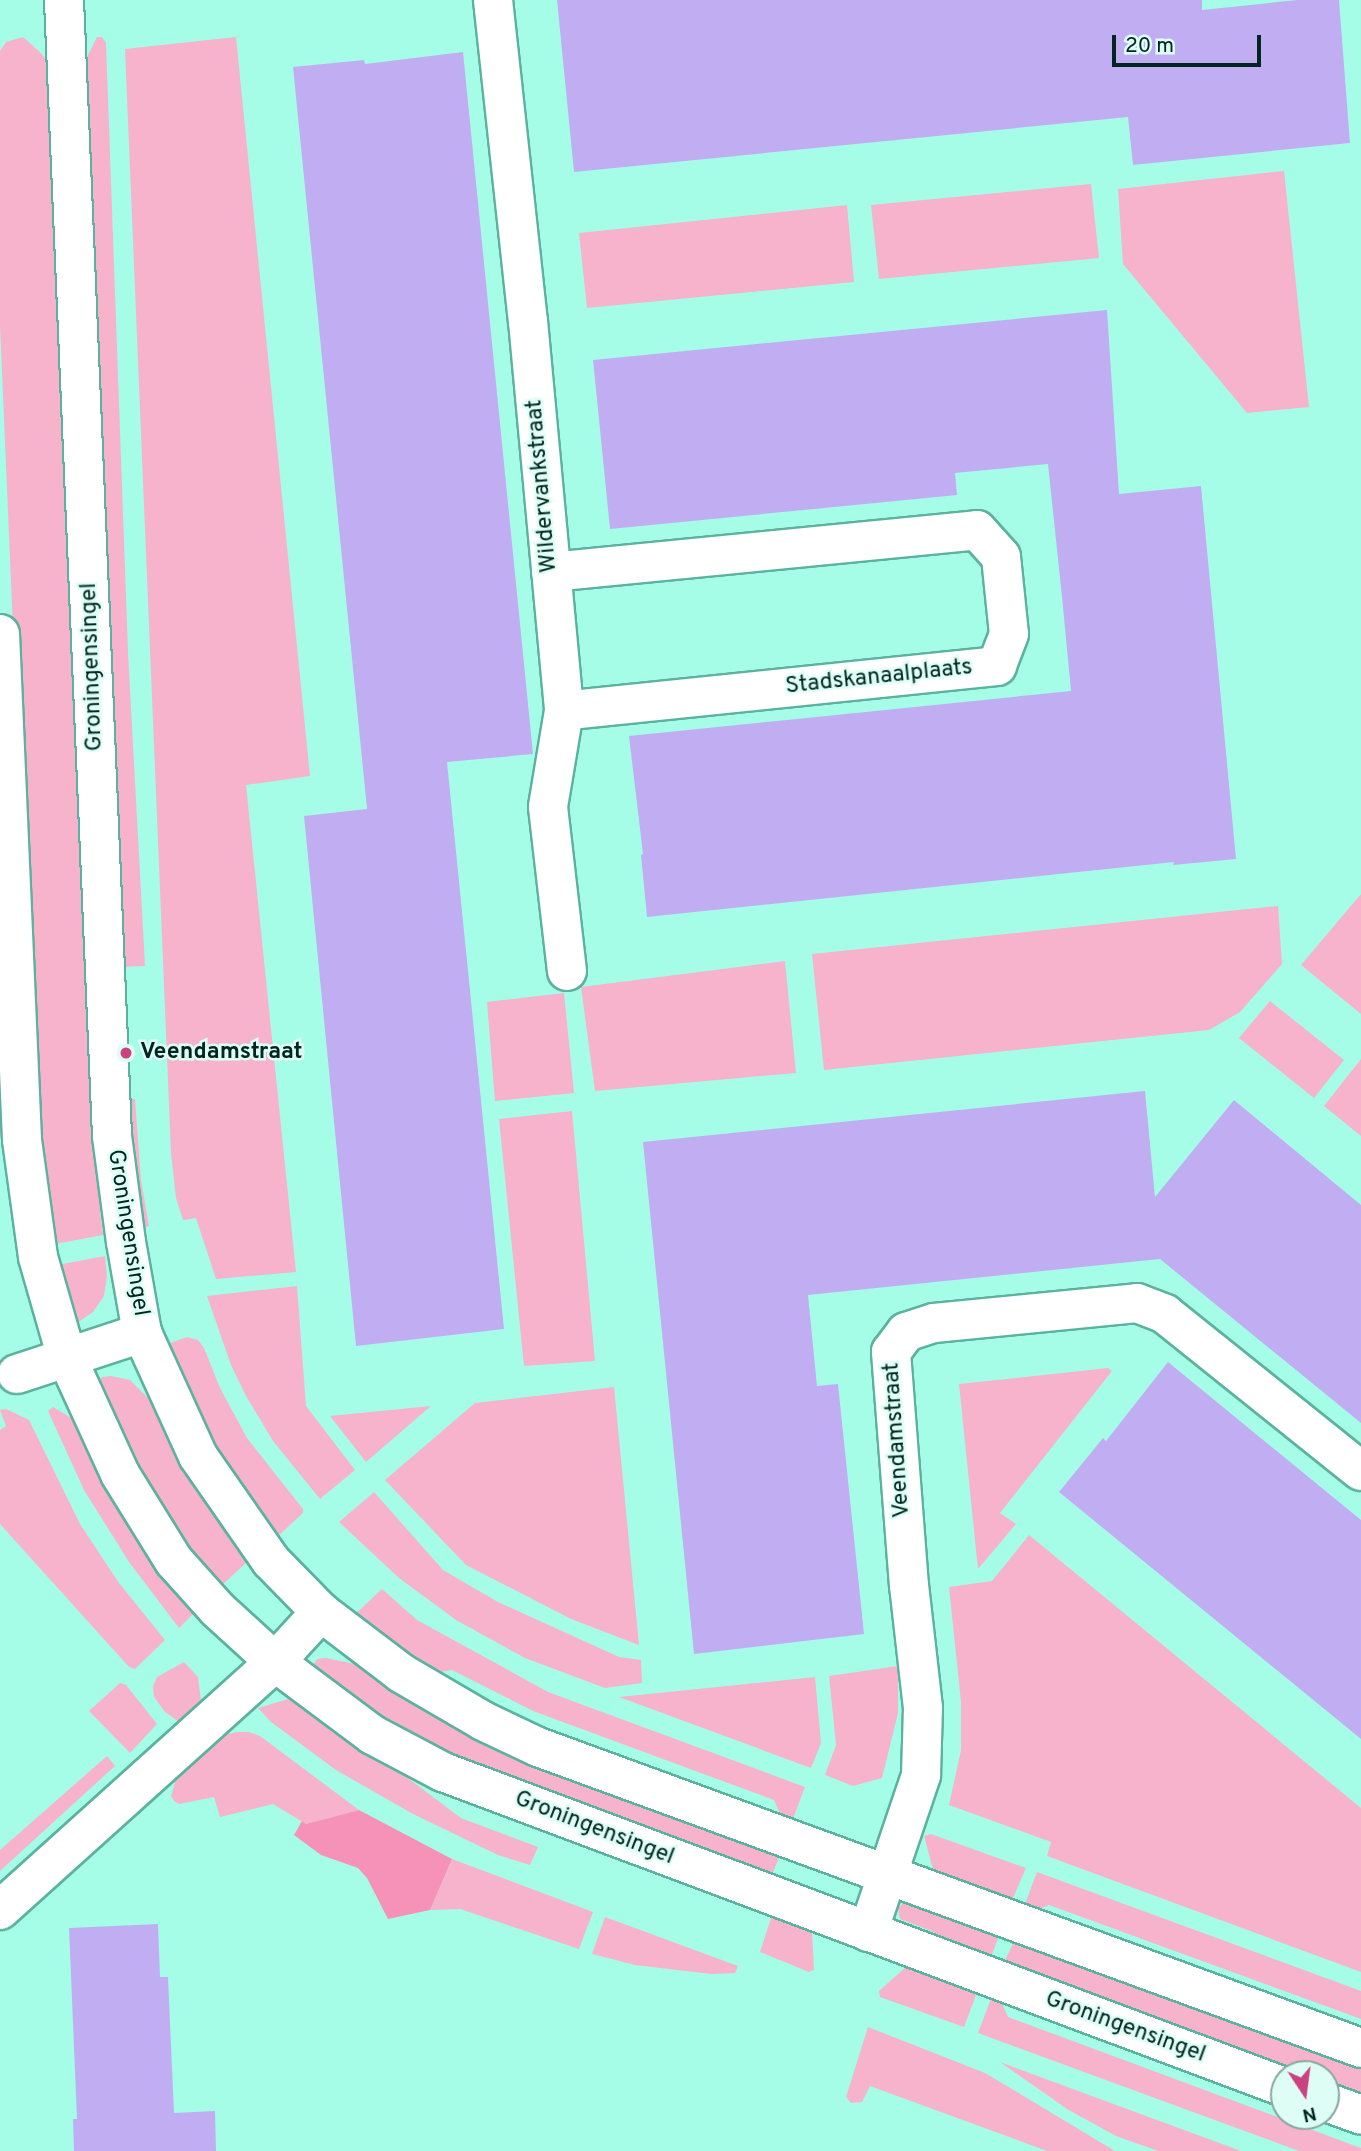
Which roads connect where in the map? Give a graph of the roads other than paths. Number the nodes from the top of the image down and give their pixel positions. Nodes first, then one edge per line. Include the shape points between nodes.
1 (64, 0) edge
2 (493, 0) edge
3 (551, 572) junction
4 (0, 634) edge
5 (564, 711) junction
6 (567, 971) dead end
7 (142, 1333) junction
8 (67, 1358) junction
9 (17, 1374) dead end
10 (1361, 1471) edge
11 (321, 1612) junction
12 (275, 1662) junction
13 (888, 1874) junction
14 (0, 1910) edge
15 (868, 1932) junction
16 (1361, 2048) edge
17 (1270, 2082) edge
18 (1340, 2107) edge
19 (1361, 2115) edge

1 - 7 street, Groningensingel via 112,1136
2 - 3 street, Wildervankstraat
3 - 5 street, Wildervankstraat
3 - 5 street, Stadskanaalplaats via 977,530 1001,556 1009,634 997,666
4 - 8 street, Groningensingel via 22,1140 38,1257
5 - 6 street, Wildervankstraat via 548,807
7 - 8 street, Groningensingel
7 - 11 street, Groningensingel via 198,1456 271,1561
8 - 9 street, Groningensingel
8 - 12 street, Groningensingel via 120,1474 174,1561 217,1609
10 - 13 street, Veendamstraat via 1165,1314 1137,1303 934,1322 906,1332 891,1352 923,1722 921,1775
11 - 12 street
11 - 13 street, Groningensingel via 401,1673 538,1747
12 - 14 street
12 - 15 street, Groningensingel via 373,1735 443,1772
13 - 15 street, Veendamstraat
13 - 16 street, Groningensingel
15 - 17 street, Groningensingel
18 - 19 street

